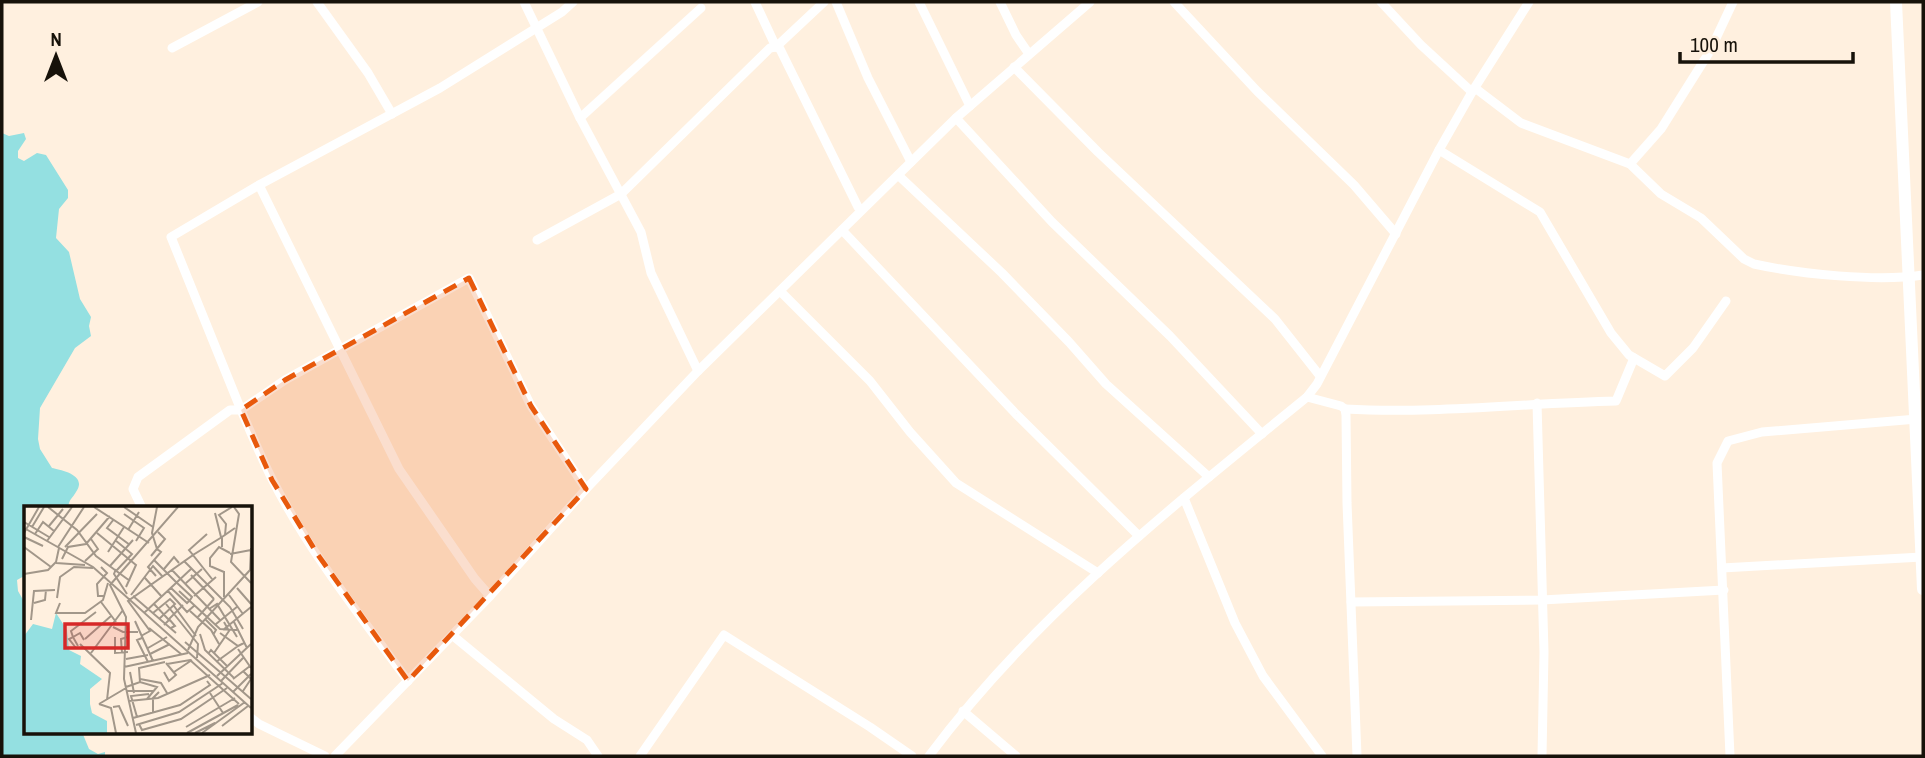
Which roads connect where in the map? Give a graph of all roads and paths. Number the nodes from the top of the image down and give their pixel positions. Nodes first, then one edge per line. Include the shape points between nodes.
1 (258, 2) edge
2 (317, 2) edge
3 (524, 2) edge
4 (573, 2) edge
5 (755, 2) edge
6 (824, 2) edge
7 (836, 2) edge
8 (919, 2) edge
9 (1000, 2) edge
10 (1090, 2) edge
11 (1174, 2) edge
12 (1381, 2) edge
13 (1529, 2) edge
14 (1733, 2) edge
15 (1896, 2) edge
16 (701, 8) dead end
17 (537, 27) junction
18 (776, 47) junction
19 (172, 48) dead end
20 (1029, 54) junction
21 (1014, 67) junction
22 (1474, 90) junction
23 (970, 106) junction
24 (392, 114) junction
25 (580, 118) junction
26 (956, 118) junction
27 (1440, 150) junction
28 (911, 162) junction
29 (1630, 164) junction
30 (898, 175) junction
31 (259, 186) junction
32 (621, 194) junction
33 (862, 209) junction
34 (842, 230) junction
35 (1396, 234) junction
36 (537, 240) dead end
37 (1923, 275) edge
38 (1907, 278) junction
39 (780, 291) junction
40 (1726, 301) dead end
41 (340, 348) junction
42 (1633, 358) junction
43 (698, 370) junction
44 (1320, 376) junction
45 (1307, 397) junction
46 (1537, 403) junction
47 (1345, 409) junction
48 (241, 410) junction
49 (1917, 419) junction
50 (1262, 434) junction
51 (1209, 477) junction
52 (586, 489) junction
53 (1184, 498) junction
54 (141, 506) edge
55 (1139, 536) junction
56 (1922, 557) edge
57 (1723, 568) junction
58 (1098, 573) junction
59 (1923, 589) edge
60 (1724, 590) junction
61 (490, 596) junction
62 (1542, 600) junction
63 (1351, 602) junction
64 (452, 635) junction
65 (408, 681) junction
66 (963, 711) junction
67 (252, 719) edge
68 (1014, 755) edge
69 (325, 756) edge
70 (335, 756) edge
71 (598, 756) edge
72 (640, 756) edge
73 (912, 756) edge
74 (929, 756) edge
75 (1322, 756) edge
76 (1357, 756) edge
77 (1542, 756) edge
78 (1730, 756) edge

1 - 19 street
2 - 24 street
3 - 17 street
4 - 17 street
5 - 18 street
6 - 18 street
7 - 28 street
8 - 23 street
9 - 20 street
10 - 20 street
11 - 35 street via 1354,185
12 - 22 street via 1421,45
13 - 22 street
14 - 29 street via 1710,51 1661,130
15 - 38 street
16 - 25 street
17 - 24 street
17 - 25 street
18 - 32 street
18 - 33 street
20 - 21 street
21 - 23 street
21 - 44 street via 1275,319
22 - 27 street
22 - 29 street via 1521,123
23 - 26 street
24 - 31 street
25 - 32 street
26 - 28 street
26 - 50 street
27 - 35 street
27 - 42 street via 1539,212 1592,304
28 - 30 street
29 - 38 street via 1661,194 1701,218 1754,264
30 - 33 street
30 - 51 street via 1002,273 1106,384
31 - 41 street
31 - 48 street via 172,237
32 - 36 street
32 - 43 street via 641,232 651,273
33 - 34 street
34 - 39 street
34 - 55 street
35 - 44 street
37 - 38 street
38 - 49 street
39 - 43 street
39 - 58 street via 870,382 957,483
40 - 42 street via 1693,348 1665,376
41 - 48 street
41 - 52 street via 469,278 531,406
41 - 61 street via 408,485
42 - 46 street via 1616,401
43 - 52 street
44 - 45 street
45 - 47 street
45 - 50 street
46 - 47 street via 1454,410
46 - 62 street
47 - 63 street
48 - 54 street via 230,410 138,477 133,489
48 - 65 street via 272,480 318,555
49 - 56 street
49 - 57 street via 1762,432 1728,441 1717,463
50 - 51 street
51 - 53 street
52 - 61 street
53 - 55 street
53 - 75 street via 1235,623 1263,676
55 - 58 street
56 - 57 street
56 - 59 street
57 - 60 street
58 - 66 street via 1037,629
60 - 62 street
60 - 78 street
61 - 64 street
62 - 63 street
62 - 77 street
63 - 76 street
64 - 65 street
64 - 71 street via 554,719 587,740
65 - 70 street
66 - 68 street
66 - 74 street
67 - 69 street
72 - 73 street via 724,635

